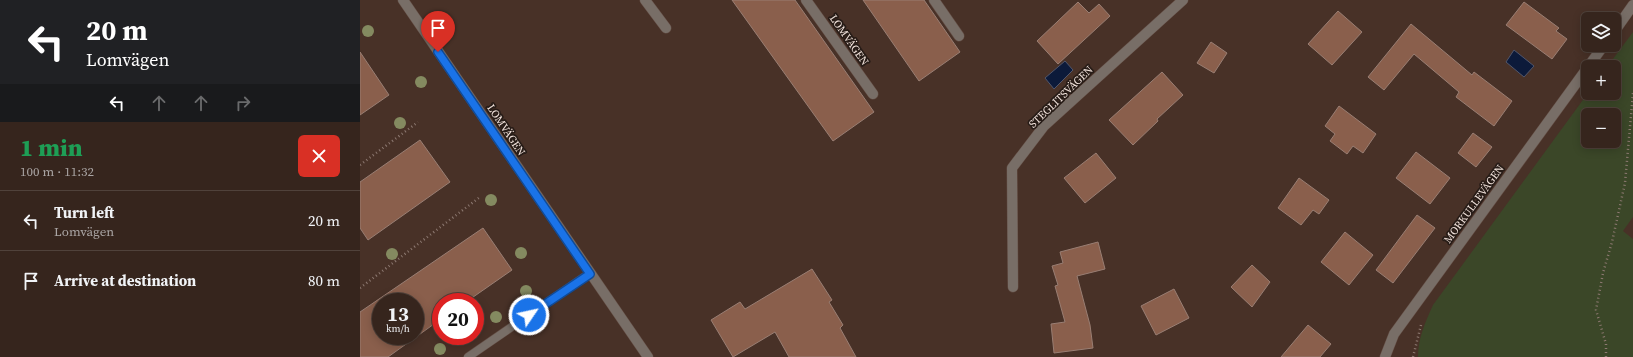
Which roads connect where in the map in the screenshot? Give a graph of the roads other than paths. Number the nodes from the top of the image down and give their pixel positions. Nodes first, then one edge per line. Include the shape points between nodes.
1 (403, 0) edge
2 (645, 0) edge
3 (806, 0) edge
4 (934, 0) edge
5 (1183, 0) edge
6 (1633, 6) edge
7 (1621, 22) edge
8 (666, 28) dead end
9 (959, 36) dead end
10 (1581, 77) edge
11 (873, 94) dead end
12 (590, 274) junction
13 (1013, 287) dead end
14 (468, 357) edge
15 (648, 357) edge
16 (1385, 357) edge

1 - 12 street, LOMVÄGEN
2 - 8 street
3 - 11 street, LOMVÄGEN
4 - 9 street
5 - 13 street, STEGLITSVÄGEN via 1044,126 1012,168
6 - 7 street
10 - 16 street, MORKULLEVÄGEN via 1394,334
12 - 14 lane
12 - 15 street, LOMVÄGEN

